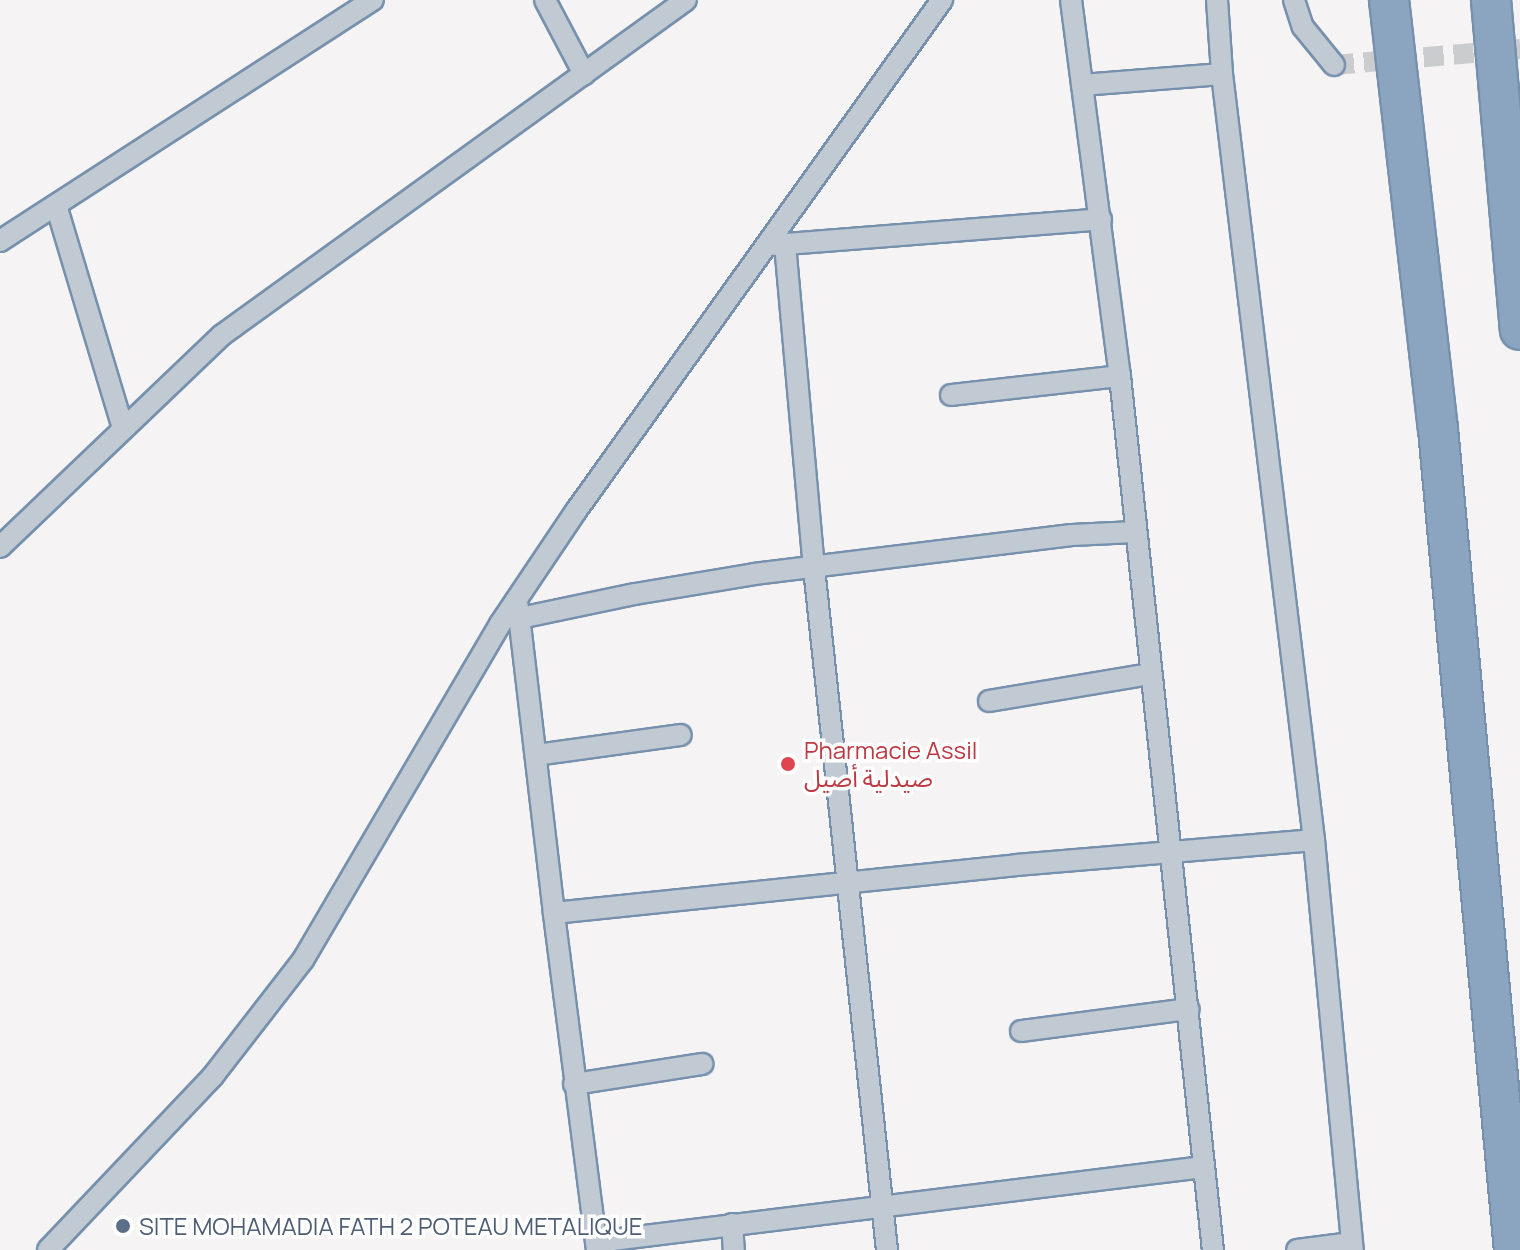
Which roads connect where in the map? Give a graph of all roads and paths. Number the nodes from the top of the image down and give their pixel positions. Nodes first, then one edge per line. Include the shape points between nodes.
1 (373, 0) edge
2 (545, 0) edge
3 (686, 0) edge
4 (942, 0) edge
5 (1071, 0) edge
6 (1217, 0) edge
7 (1294, 0) edge
8 (1389, 0) edge
9 (1491, 0) edge
10 (1334, 65) dead end
11 (584, 74) junction
12 (1222, 74) junction
13 (1082, 85) junction
14 (56, 205) junction
15 (1101, 219) junction
16 (0, 241) edge
17 (785, 244) junction
18 (764, 246) junction
19 (1520, 330) edge
20 (1120, 376) junction
21 (951, 395) dead end
22 (123, 429) junction
23 (1135, 532) junction
24 (0, 547) edge
25 (814, 568) junction
26 (519, 609) junction
27 (1150, 674) junction
28 (989, 701) dead end
29 (681, 735) dead end
30 (536, 755) junction
31 (1314, 840) junction
32 (1172, 853) junction
33 (849, 882) junction
34 (554, 913) junction
35 (1189, 1009) junction
36 (1021, 1031) dead end
37 (702, 1064) dead end
38 (574, 1084) junction
39 (1203, 1167) junction
40 (881, 1207) junction
41 (732, 1224) junction
42 (596, 1246) edge
43 (1352, 1246) edge
44 (48, 1250) edge
45 (734, 1250) edge
46 (887, 1250) edge
47 (1213, 1250) edge
48 (1297, 1250) edge
49 (1514, 1250) edge

1 - 14 street
2 - 11 street
3 - 11 street
4 - 18 street
5 - 13 street
6 - 12 street
7 - 10 street via 1307,34
8 - 49 highway via 1438,429
9 - 19 highway
11 - 22 street via 222,335
12 - 13 street
12 - 31 street
13 - 15 street
14 - 16 street
14 - 22 street
15 - 17 street
15 - 20 street
17 - 18 street
17 - 25 street
18 - 26 street via 576,511
20 - 21 street
20 - 23 street
22 - 24 street
23 - 25 street via 1072,535
23 - 27 street
25 - 26 street
25 - 33 street
26 - 30 street
26 - 44 street via 303,960 213,1076
27 - 28 street
27 - 32 street
29 - 30 street
30 - 34 street
31 - 32 street
31 - 43 street
32 - 33 street
32 - 35 street
33 - 34 street
33 - 40 street
34 - 38 street
35 - 36 street
35 - 39 street
37 - 38 street
38 - 42 street
39 - 40 street
39 - 47 street
40 - 41 street
40 - 46 street
41 - 42 street
41 - 45 street
43 - 48 street

